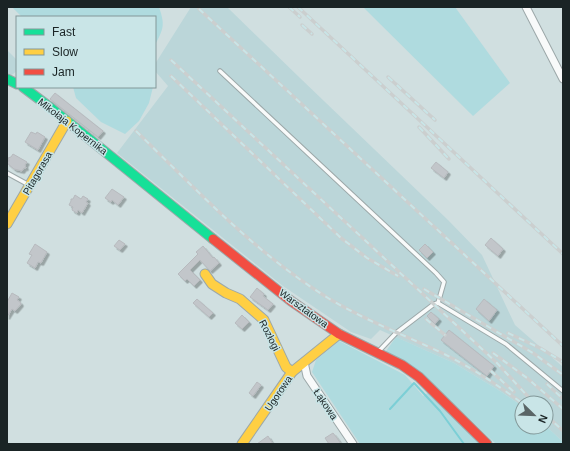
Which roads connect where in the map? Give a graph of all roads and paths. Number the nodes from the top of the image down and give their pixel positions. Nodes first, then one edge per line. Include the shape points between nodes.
1 (526, 7) edge
2 (220, 71) dead end
3 (7, 79) edge
4 (563, 79) edge
5 (16, 84) edge
6 (24, 88) edge
7 (67, 121) junction
8 (123, 165) joint
9 (7, 173) edge
10 (30, 185) junction
11 (7, 224) edge
12 (205, 274) dead end
13 (438, 303) junction
14 (339, 334) junction
15 (377, 352) junction
16 (304, 362) junction
17 (292, 372) junction
18 (563, 391) edge
19 (242, 444) edge
20 (353, 444) edge
21 (487, 444) edge

1 - 4 street
2 - 13 lane via 436,273 444,282
3 - 5 street
6 - 7 street, Mikołaja Kopernika
7 - 8 street, Mikołaja Kopernika
7 - 10 street, Pitagorasa
8 - 14 street, Warsztatowa via 291,301
9 - 10 lane
10 - 11 street, Pitagorasa
12 - 17 street, Rozłogi via 212,284 240,299 264,320 286,367
13 - 15 lane via 396,333
13 - 18 lane via 506,344
14 - 15 street, Warsztatowa
14 - 16 street, Ugorowa
15 - 21 street, Warsztatowa via 418,377
16 - 17 street, Ugorowa
16 - 20 street, Łąkowa via 307,376
17 - 19 street, Ugorowa

